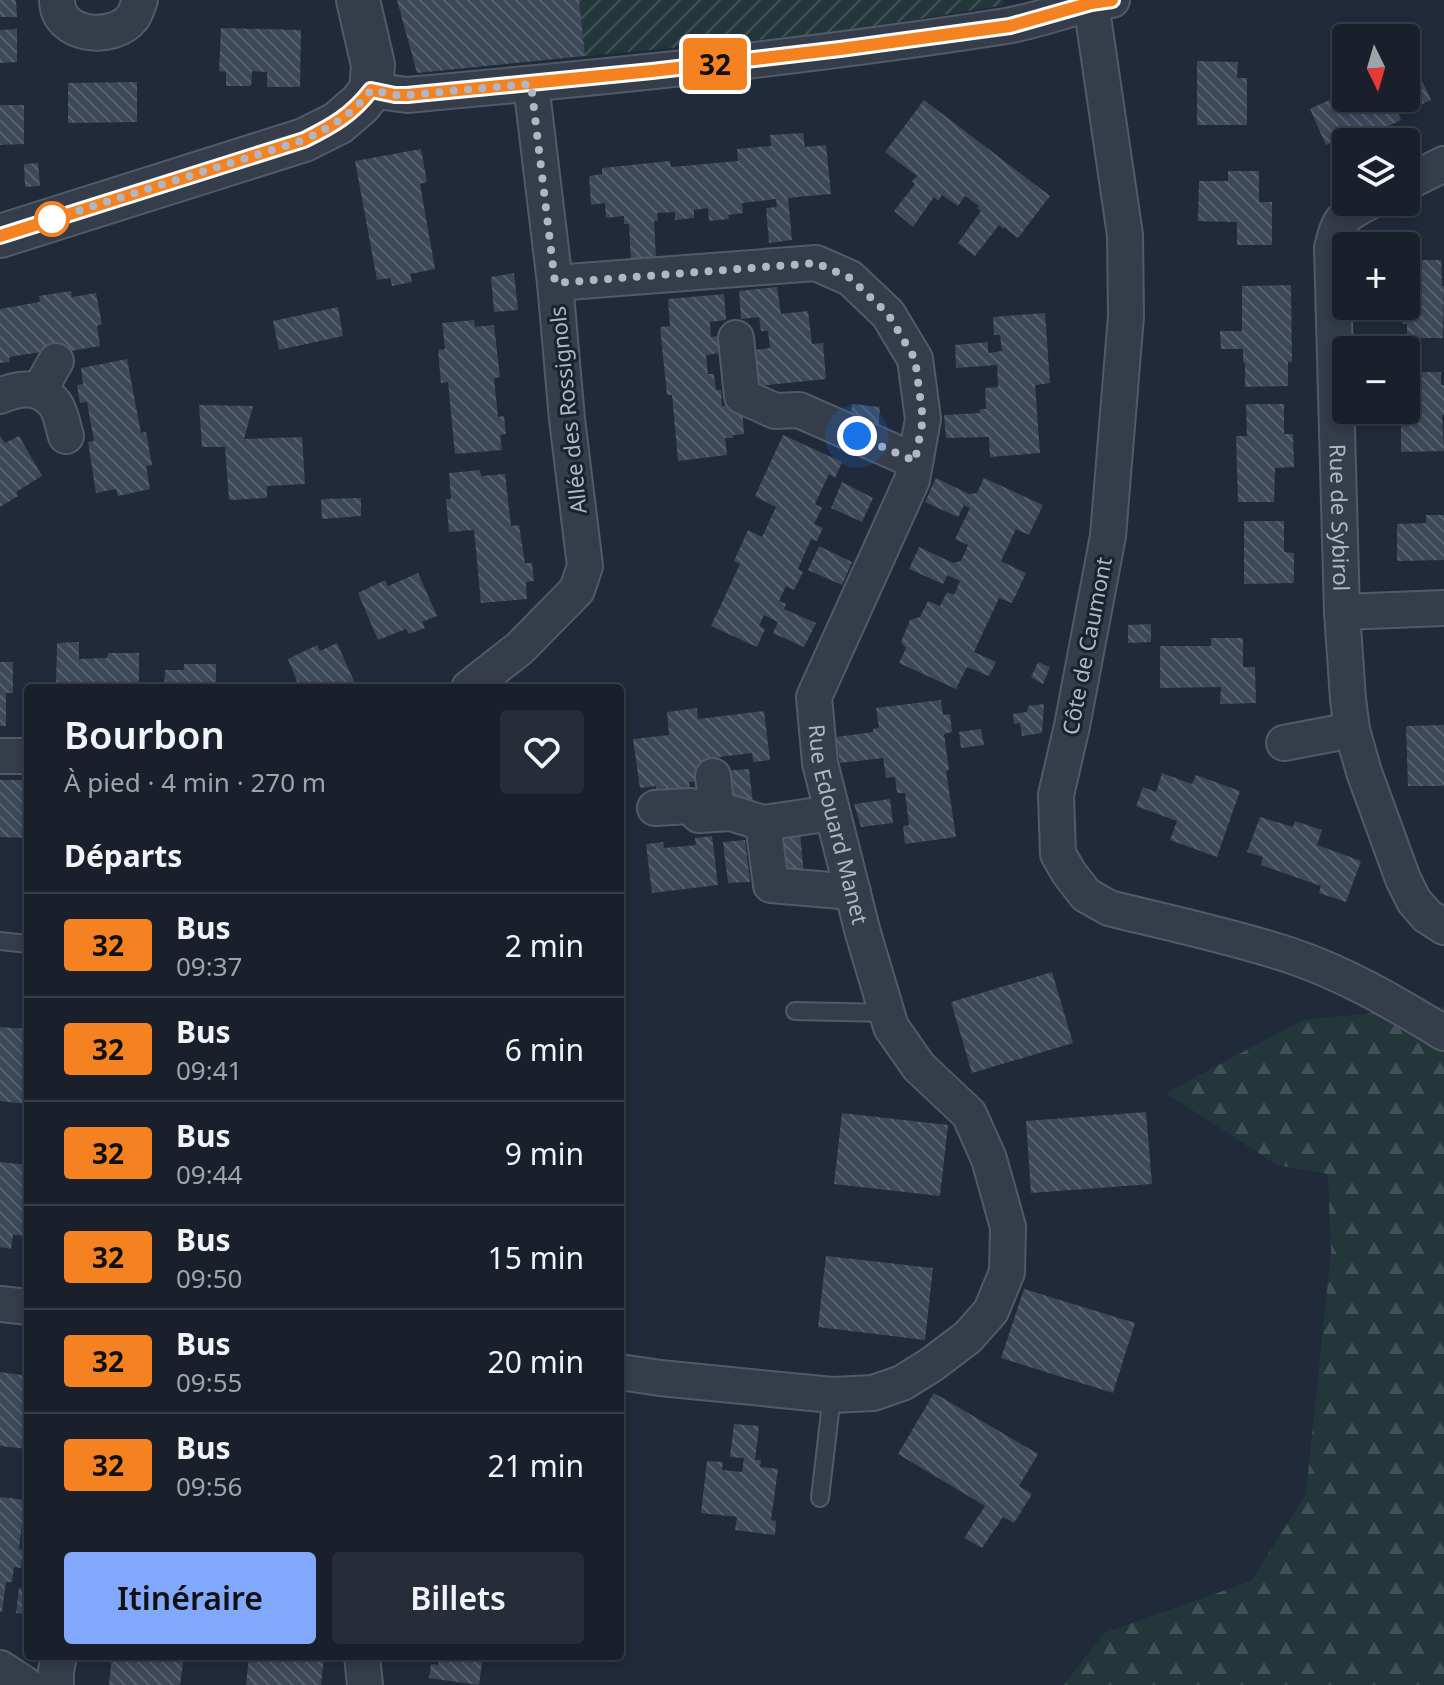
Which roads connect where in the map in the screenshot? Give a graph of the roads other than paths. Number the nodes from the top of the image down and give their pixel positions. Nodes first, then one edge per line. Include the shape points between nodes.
1 (57, 0) edge
2 (140, 0) edge
3 (358, 0) edge
4 (1102, 1) edge
5 (531, 84) junction
6 (371, 90) junction
7 (1444, 164) edge
8 (1420, 176) edge
9 (1345, 216) edge
10 (0, 236) edge
11 (555, 283) junction
12 (736, 338) dead end
13 (56, 361) dead end
14 (39, 391) junction
15 (0, 396) edge
16 (66, 436) dead end
17 (915, 461) junction
18 (1444, 608) edge
19 (1342, 612) junction
20 (474, 684) edge
21 (1352, 730) junction
22 (1284, 743) dead end
23 (0, 756) edge
24 (24, 756) edge
25 (713, 776) dead end
26 (655, 808) dead end
27 (717, 813) junction
28 (832, 813) junction
29 (763, 823) junction
30 (853, 892) junction
31 (1444, 927) edge
32 (0, 941) edge
33 (24, 944) edge
34 (795, 1011) dead end
35 (887, 1013) junction
36 (1444, 1033) edge
37 (0, 1304) edge
38 (24, 1307) edge
39 (624, 1373) edge
40 (832, 1395) junction
41 (820, 1498) dead end
42 (58, 1660) edge
43 (362, 1660) edge
44 (0, 1668) edge
45 (26, 1685) edge
46 (56, 1685) edge
47 (365, 1685) edge

1 - 2 street via 67,23 86,32 113,32 132,18
3 - 6 street via 373,65
4 - 5 street via 1010,26
4 - 36 street, Côte de Caumont via 1125,235 1126,316 1108,536 1056,795 1058,854 1086,895 1109,908 1290,956 1356,983
5 - 6 street via 407,95
5 - 11 street, Allée des Rossignols
6 - 10 street via 338,123 304,140
7 - 8 street
9 - 19 street, Rue de Sybirol via 1332,248
11 - 17 street, Rue Edouard Manet via 816,263 850,278 888,314 915,359 923,419
11 - 20 street, Allée des Rossignols via 585,566 577,590 520,648
12 - 17 street via 742,396 775,411 799,410
13 - 14 street
14 - 15 street via 20,388
14 - 16 street via 56,406
17 - 28 street, Rue Edouard Manet via 912,480 814,697 820,763
18 - 19 street, Rue de Sybirol
19 - 21 street, Rue de Sybirol
21 - 22 street
21 - 31 street, Rue de Sybirol via 1403,879 1414,901
23 - 24 street
25 - 27 street
26 - 27 street via 690,806 699,815
27 - 29 street
28 - 29 street
28 - 30 street, Rue Edouard Manet
29 - 30 street via 771,885
30 - 35 street, Rue Edouard Manet
32 - 33 lane
34 - 35 lane
35 - 40 street, Rue Edouard Manet via 919,1067 969,1114 989,1159 1008,1227 1007,1272 991,1311 931,1365 873,1393
37 - 38 street
39 - 40 street, Rue Edouard Manet
40 - 41 lane
42 - 46 street
43 - 47 street
44 - 45 street

